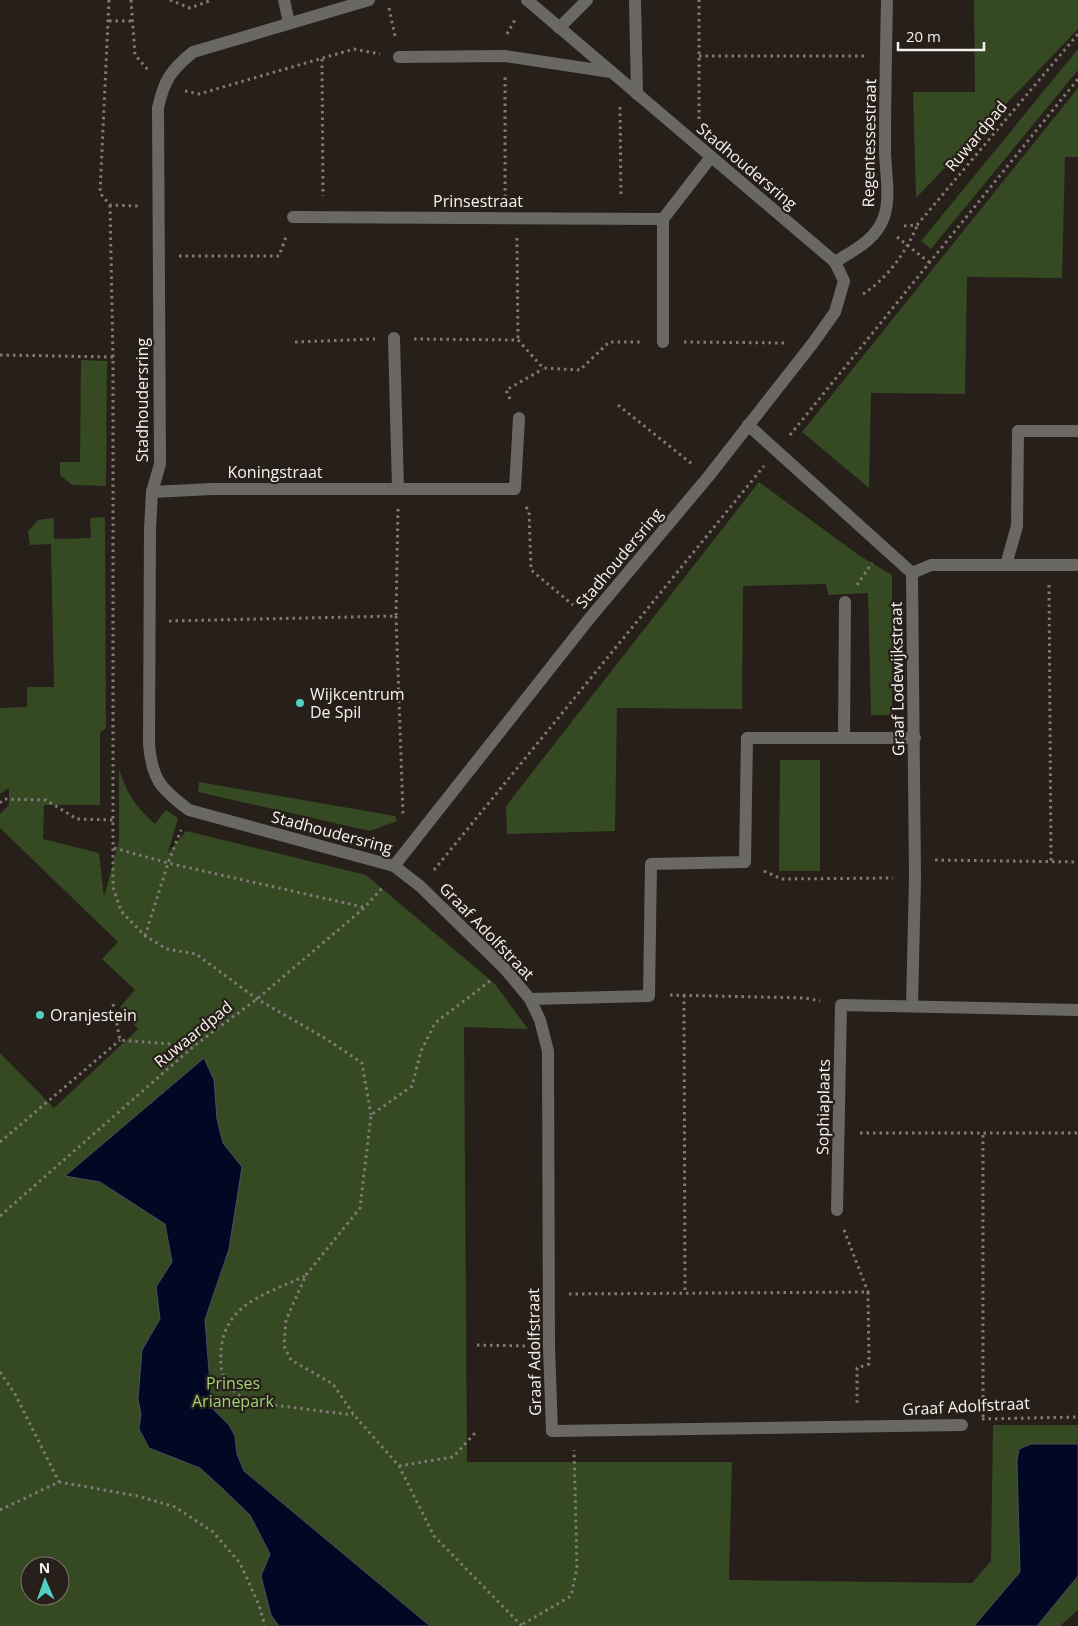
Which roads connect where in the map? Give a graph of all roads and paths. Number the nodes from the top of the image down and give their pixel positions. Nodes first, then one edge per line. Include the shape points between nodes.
1 (109, 0) edge
2 (131, 0) edge
3 (170, 0) edge
4 (212, 0) edge
5 (284, 0) edge
6 (369, 0) edge
7 (387, 0) edge
8 (527, 0) edge
9 (587, 0) edge
10 (635, 0) edge
11 (699, 0) edge
12 (887, 0) edge
13 (517, 16) dead end
14 (132, 20) junction
15 (109, 21) junction
16 (289, 23) junction
17 (559, 28) junction
18 (1078, 34) edge
19 (505, 56) junction
20 (699, 56) junction
21 (886, 56) junction
22 (399, 57) junction
23 (322, 59) junction
24 (615, 76) junction
25 (1078, 79) edge
26 (162, 87) junction
27 (637, 94) junction
28 (699, 147) junction
29 (711, 157) junction
30 (159, 206) junction
31 (294, 217) joint
32 (511, 217) junction
33 (323, 218) junction
34 (621, 218) junction
35 (663, 219) junction
36 (881, 223) junction
37 (917, 226) junction
38 (908, 246) junction
39 (158, 256) junction
40 (835, 262) junction
41 (930, 263) junction
42 (835, 312) junction
43 (394, 338) junction
44 (518, 340) junction
45 (296, 342) dead end
46 (663, 342) junction
47 (813, 343) junction
48 (0, 355) edge
49 (113, 357) dead end
50 (543, 368) junction
51 (618, 406) dead end
52 (519, 418) joint
53 (748, 425) junction
54 (1078, 431) edge
55 (776, 451) junction
56 (708, 477) junction
57 (398, 488) junction
58 (515, 489) junction
59 (152, 492) junction
60 (884, 546) junction
61 (1048, 564) junction
62 (1006, 565) junction
63 (1072, 565) edge
64 (912, 574) junction
65 (845, 602) joint
66 (396, 616) junction
67 (589, 619) junction
68 (149, 622) junction
69 (844, 737) junction
70 (914, 738) junction
71 (0, 802) edge
72 (189, 810) junction
73 (114, 820) dead end
74 (418, 837) junction
75 (114, 848) dead end
76 (914, 859) junction
77 (1051, 861) junction
78 (745, 862) junction
79 (1078, 862) edge
80 (168, 863) junction
81 (394, 866) junction
82 (915, 877) junction
83 (420, 886) junction
84 (364, 908) junction
85 (145, 936) dead end
86 (505, 969) junction
87 (684, 995) junction
88 (649, 996) junction
89 (257, 999) junction
90 (530, 999) junction
91 (113, 1004) dead end
92 (841, 1005) junction
93 (912, 1006) junction
94 (1078, 1010) edge
95 (120, 1040) junction
96 (194, 1046) junction
97 (371, 1115) junction
98 (840, 1132) junction
99 (1078, 1133) edge
100 (983, 1135) junction
101 (0, 1142) edge
102 (837, 1210) joint
103 (0, 1216) edge
104 (306, 1275) junction
105 (685, 1292) junction
106 (868, 1292) junction
107 (549, 1294) junction
108 (477, 1345) dead end
109 (549, 1346) junction
110 (0, 1372) edge
111 (354, 1415) junction
112 (1078, 1417) edge
113 (983, 1419) junction
114 (962, 1425) joint
115 (857, 1427) junction
116 (574, 1431) junction
117 (476, 1432) dead end
118 (399, 1466) junction
119 (59, 1482) junction
120 (0, 1510) edge
121 (523, 1625) edge
122 (266, 1626) edge

1 - 15 path
2 - 14 path
3 - 4 path via 190,8
5 - 16 street
6 - 16 street, Stadhoudersring
7 - 22 path
8 - 17 street, Stadhoudersring
9 - 17 street
10 - 27 street
11 - 20 path
12 - 21 street, Regentessestraat
13 - 19 path via 508,33
14 - 15 path
14 - 26 path via 135,55
15 - 30 path via 100,193 110,205
16 - 26 street, Stadhoudersring via 193,52 174,68
17 - 24 street, Stadhoudersring
18 - 37 path, Ruwardpad
19 - 22 street
19 - 24 street
19 - 32 path
20 - 21 path
20 - 28 path
21 - 36 street, Regentessestraat via 887,196
22 - 23 path via 354,50
23 - 26 path via 199,94
23 - 33 path
24 - 27 street, Stadhoudersring
24 - 34 path
25 - 41 path
26 - 30 street, Stadhoudersring via 158,108
27 - 28 street, Stadhoudersring
28 - 29 street, Stadhoudersring
29 - 35 street
29 - 40 street, Stadhoudersring
30 - 39 street, Stadhoudersring
31 - 33 street, Prinsestraat
31 - 39 path via 279,256
32 - 33 street, Prinsestraat
32 - 34 street, Prinsestraat
32 - 44 path
34 - 35 street, Prinsestraat
35 - 46 street
36 - 37 path
36 - 38 path
36 - 40 street, Regentessestraat via 877,232 862,246
37 - 38 path, Ruwardpad
38 - 41 path
38 - 42 path, Ruwardpad via 875,286
39 - 59 street, Stadhoudersring via 160,464
40 - 42 street, Stadhoudersring via 844,281
41 - 55 path
42 - 47 street, Stadhoudersring
43 - 44 path
43 - 45 path
43 - 57 street
44 - 50 path
46 - 47 path
46 - 50 path via 609,342 580,370
47 - 53 street, Stadhoudersring
48 - 49 path
50 - 52 path via 506,390
51 - 56 path
52 - 58 street
53 - 55 street
53 - 56 street, Stadhoudersring
54 - 62 street via 1018,431 1017,526
55 - 60 street
55 - 83 path
56 - 67 street, Stadhoudersring
57 - 58 street, Koningstraat
57 - 59 street, Koningstraat
57 - 66 path
58 - 67 path via 529,512 531,570
59 - 68 street, Stadhoudersring
60 - 64 street
60 - 65 path
61 - 62 street
61 - 63 street
61 - 77 path
62 - 64 street via 931,565
64 - 70 street, Graaf Lodewijkstraat
65 - 69 street
66 - 68 path
66 - 74 path via 403,814
67 - 74 street, Stadhoudersring
68 - 72 street, Stadhoudersring via 151,768 167,793
69 - 70 street
69 - 78 street via 747,738
70 - 76 street, Graaf Lodewijkstraat
71 - 73 path via 4,799 46,800 76,819
72 - 80 path
72 - 81 street, Stadhoudersring
74 - 81 street, Stadhoudersring
75 - 80 path
76 - 77 path
76 - 82 street, Graaf Lodewijkstraat
77 - 79 path
78 - 82 path via 782,879
78 - 88 street via 651,864
80 - 84 path
80 - 85 path
81 - 83 street, Graaf Adolfstraat
81 - 84 path, Ruwaardpad via 381,891
82 - 93 street, Graaf Lodewijkstraat
83 - 86 street, Graaf Adolfstraat
84 - 89 path, Ruwaardpad
86 - 90 street, Graaf Adolfstraat
86 - 97 path via 435,1022 421,1051 412,1086
87 - 88 path
87 - 92 path via 805,998
87 - 105 path
88 - 90 street
89 - 96 path, Ruwaardpad
89 - 97 path via 362,1063
90 - 107 street, Graaf Adolfstraat via 540,1020 548,1051
91 - 95 path
92 - 93 street
92 - 98 street, Sophiaplaats
93 - 94 street
95 - 96 path
95 - 101 path
96 - 103 path, Ruwaardpad
97 - 104 path via 360,1208
98 - 100 path
98 - 102 street, Sophiaplaats
99 - 100 path
100 - 113 path
102 - 106 path
104 - 111 path via 286,1320 284,1346 291,1360 333,1384
104 - 111 path via 236,1312 225,1328 220,1348 221,1370 228,1385 251,1402
105 - 106 path
105 - 107 path
106 - 115 path via 869,1364 857,1368
107 - 109 street, Graaf Adolfstraat
108 - 109 path
109 - 116 street, Graaf Adolfstraat via 552,1432
110 - 119 path via 15,1394
111 - 118 path
112 - 113 path, Graaf Adolfstraat
113 - 114 path, Graaf Adolfstraat
114 - 115 street, Graaf Adolfstraat
115 - 116 street, Graaf Adolfstraat
116 - 121 path via 577,1568 571,1596
117 - 118 path via 453,1457
118 - 121 path via 434,1536
119 - 120 path
119 - 122 path via 138,1496 175,1507 212,1532 240,1563

